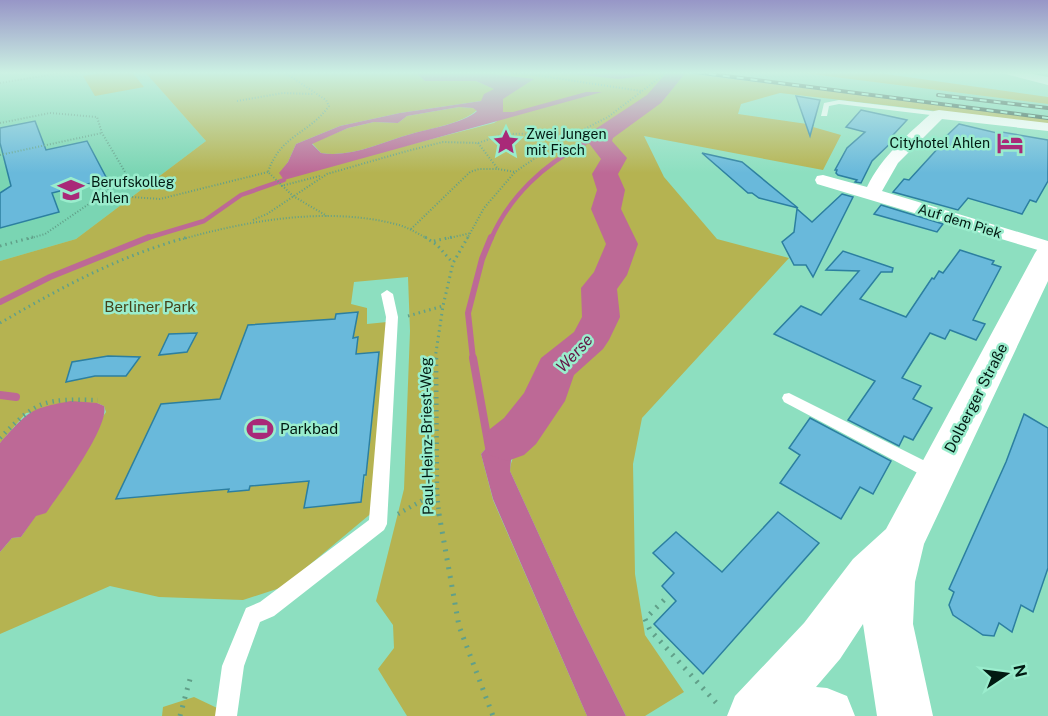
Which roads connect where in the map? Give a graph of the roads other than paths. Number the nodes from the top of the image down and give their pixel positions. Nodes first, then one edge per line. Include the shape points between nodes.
1 (826, 105) edge
2 (867, 105) edge
3 (824, 114) dead end
4 (939, 114) junction
5 (1048, 127) edge
6 (823, 180) dead end
7 (872, 194) junction
8 (1048, 247) edge
9 (1048, 253) edge
10 (387, 294) dead end
11 (789, 398) dead end
12 (937, 475) junction
13 (902, 543) junction
14 (226, 716) edge
15 (755, 716) edge
16 (774, 716) edge
17 (827, 716) edge
18 (905, 716) edge

1 - 3 lane
2 - 4 lane
4 - 5 street
4 - 7 street via 890,160
6 - 7 street, Auf dem Piek
7 - 8 street, Auf dem Piek
9 - 12 street, Dolberger Straße
10 - 14 lane via 392,317 378,524 267,609 253,615 233,666
11 - 12 lane
12 - 13 street, Dolberger Straße
13 - 15 street, Dolberger Straße via 869,574 822,642
13 - 18 street, Dolberger Straße via 892,582 888,624
16 - 17 street

